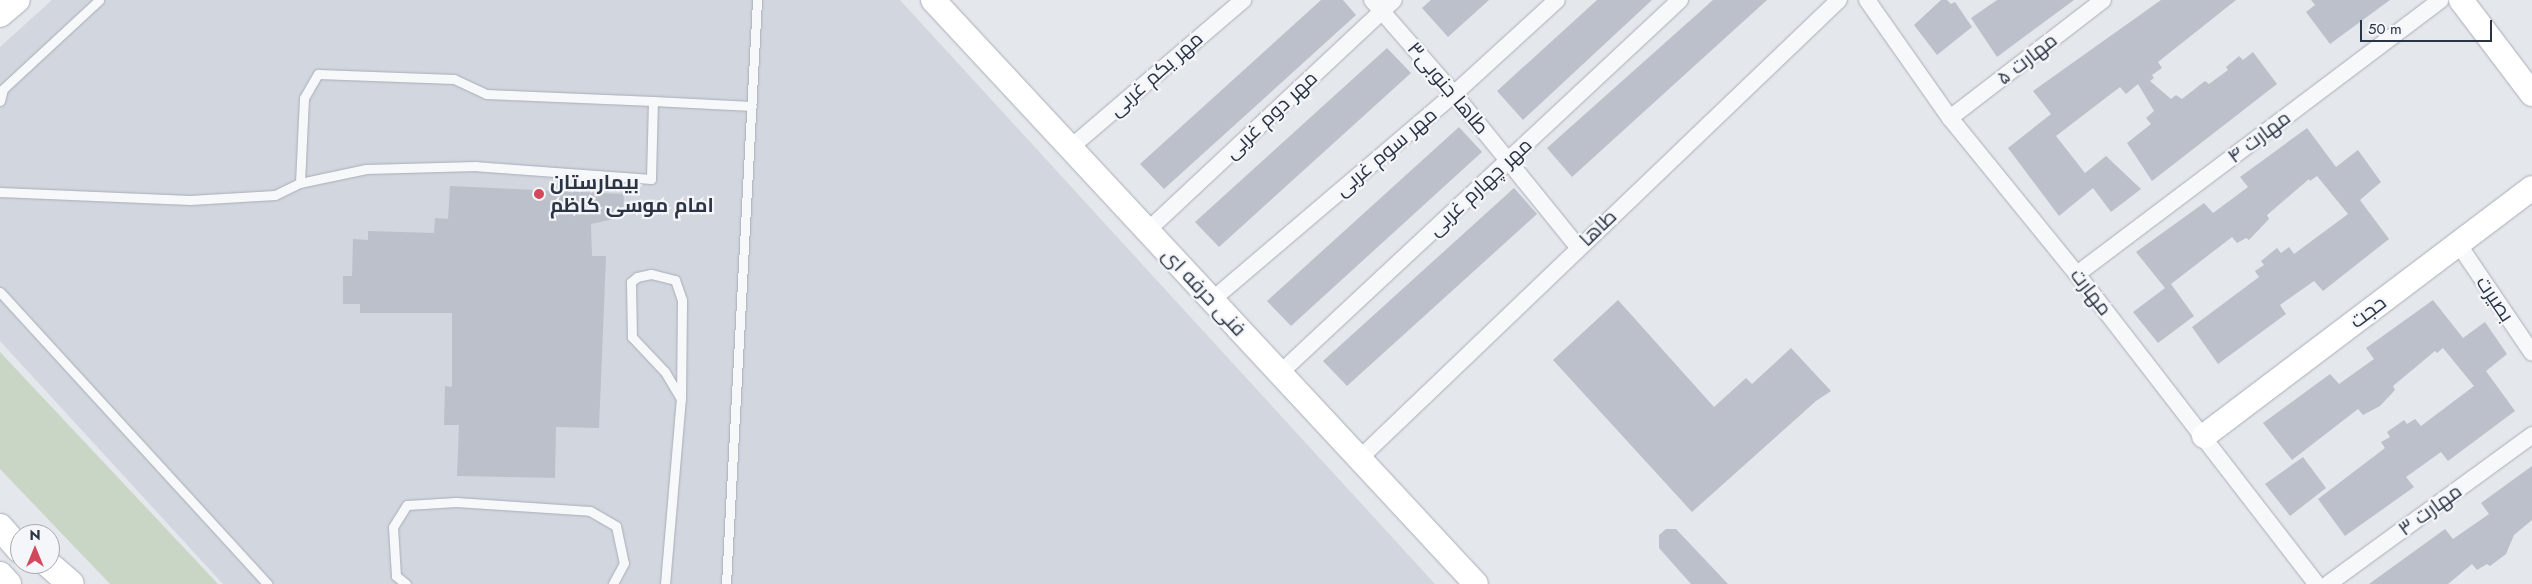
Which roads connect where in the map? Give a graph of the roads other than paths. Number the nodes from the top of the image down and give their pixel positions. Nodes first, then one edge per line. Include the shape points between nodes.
1 (18, 0) edge
2 (99, 0) edge
3 (757, 0) edge
4 (933, 0) edge
5 (1243, 0) edge
6 (1394, 0) edge
7 (1557, 0) edge
8 (1680, 0) edge
9 (1840, 0) edge
10 (1867, 0) edge
11 (2103, 0) edge
12 (2440, 0) edge
13 (2461, 0) edge
14 (1377, 6) edge
15 (0, 16) edge
16 (1454, 94) junction
17 (2532, 94) edge
18 (0, 101) edge
19 (653, 101) junction
20 (752, 106) junction
21 (1950, 118) junction
22 (1070, 148) junction
23 (1509, 160) junction
24 (300, 183) junction
25 (2532, 188) edge
26 (0, 192) edge
27 (1147, 230) junction
28 (2459, 245) junction
29 (1578, 247) junction
30 (2078, 274) junction
31 (0, 292) edge
32 (1212, 300) junction
33 (2532, 353) edge
34 (1280, 373) junction
35 (681, 399) junction
36 (2532, 435) edge
37 (2204, 436) junction
38 (1359, 459) junction
39 (0, 522) edge
40 (0, 527) edge
41 (10, 530) edge
42 (10, 538) edge
43 (42, 574) edge
44 (60, 574) edge
45 (0, 575) edge
46 (8, 584) edge
47 (50, 584) edge
48 (71, 584) edge
49 (268, 584) edge
50 (406, 584) edge
51 (613, 584) edge
52 (665, 584) edge
53 (726, 584) edge
54 (1476, 584) edge
55 (2316, 584) edge
56 (2328, 584) edge

1 - 15 street
2 - 18 lane via 3,89
3 - 20 lane
4 - 22 street, فنی حرفه ای
5 - 22 street, مهر یکم غربی
6 - 14 street, مهر دوم غربی
7 - 16 street, مهر سوم غربی
8 - 23 street, مهر چهارم غربی
9 - 29 street, طاها
10 - 21 street, مهارت
11 - 21 street, مهارت ۵
12 - 30 street, مهارت ۴
13 - 17 street
14 - 16 street, طاها جنوبی۳
14 - 27 street, مهر دوم غربی
16 - 23 street, طاها جنوبی۳
16 - 32 street, مهر سوم غربی
19 - 20 lane
19 - 24 lane via 651,179 476,166 366,169
19 - 24 lane via 486,94 454,78 318,74 304,98
20 - 53 lane
21 - 30 street, مهارت
22 - 27 street, فنی حرفه ای
23 - 29 street, طاها جنوبی۳
23 - 34 street, مهر چهارم غربی
24 - 26 lane via 275,195 190,200
25 - 28 street, حجت
27 - 32 street, فنی حرفه ای
28 - 33 street, بصیرت
28 - 37 street, حجت
29 - 38 street, طاها
30 - 37 street, مهارت
31 - 49 lane
32 - 34 street, فنی حرفه ای
34 - 38 street, فنی حرفه ای
35 - 35 lane via 682,300 675,280 651,274 637,277 631,282 632,337 665,372
35 - 52 lane
36 - 56 street, مهارت ۳
37 - 55 street, مهارت
38 - 54 street, فنی حرفه ای
39 - 41 main road
40 - 42 main road
43 - 47 main road
44 - 48 main road
45 - 46 main road
50 - 51 lane via 396,576 393,527 407,505 456,502 590,511 616,526 624,563

